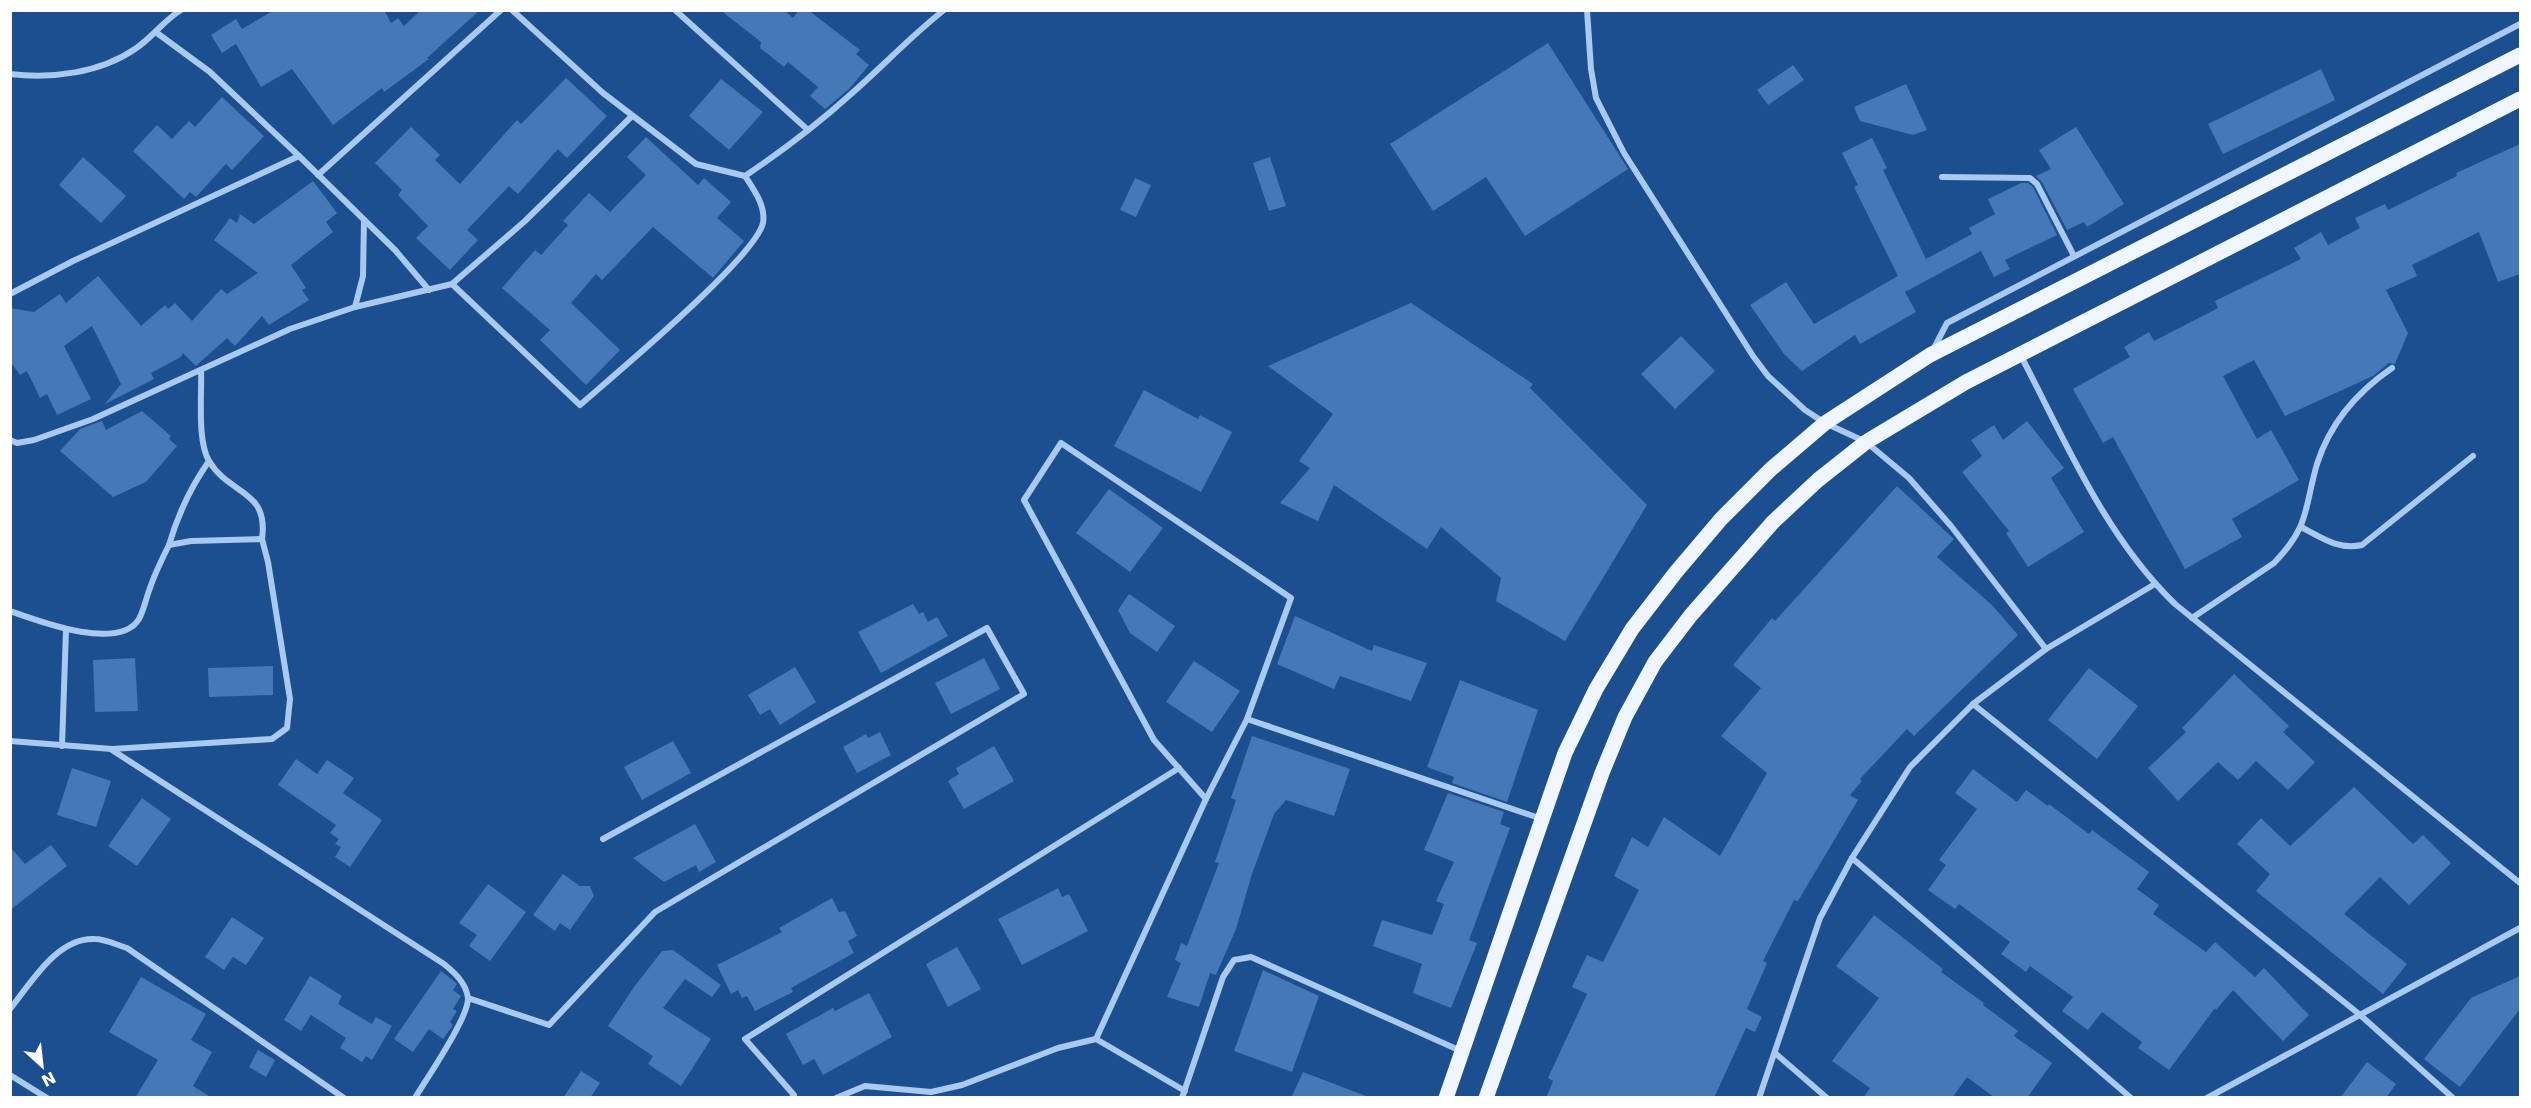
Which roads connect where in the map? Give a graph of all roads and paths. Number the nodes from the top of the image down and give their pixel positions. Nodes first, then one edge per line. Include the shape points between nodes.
1 (181, 10) edge
2 (501, 10) edge
3 (512, 10) edge
4 (675, 10) edge
5 (945, 10) edge
6 (1587, 10) edge
7 (2520, 24) edge
8 (157, 33) junction
9 (2520, 55) edge
10 (10, 74) edge
11 (2520, 99) edge
12 (632, 116) junction
13 (808, 130) junction
14 (299, 156) junction
15 (318, 174) junction
16 (745, 176) junction
17 (1942, 177) dead end
18 (364, 219) junction
19 (2074, 256) junction
20 (452, 284) junction
21 (429, 290) junction
22 (10, 294) edge
23 (355, 307) junction
24 (2020, 354) junction
25 (1930, 355) junction
26 (2392, 368) dead end
27 (201, 370) junction
28 (1825, 423) junction
29 (10, 440) edge
30 (1866, 442) junction
31 (2473, 456) dead end
32 (209, 461) junction
33 (2301, 527) junction
34 (262, 540) junction
35 (168, 545) junction
36 (2155, 584) junction
37 (10, 611) edge
38 (2192, 618) junction
39 (66, 630) junction
40 (2046, 649) junction
41 (1973, 704) junction
42 (1247, 719) junction
43 (10, 741) edge
44 (62, 746) junction
45 (112, 750) junction
46 (1179, 768) junction
47 (1206, 799) junction
48 (1542, 819) junction
49 (603, 839) dead end
50 (1852, 858) junction
51 (2520, 883) edge
52 (2520, 928) edge
53 (468, 998) junction
54 (10, 1009) edge
55 (2358, 1014) junction
56 (1096, 1039) junction
57 (1461, 1051) junction
58 (1775, 1053) junction
59 (10, 1075) edge
60 (1183, 1094) edge
61 (47, 1098) edge
62 (344, 1098) edge
63 (415, 1098) edge
64 (792, 1098) edge
65 (836, 1098) edge
66 (1446, 1098) edge
67 (1486, 1098) edge
68 (1759, 1098) edge
69 (1827, 1098) edge
70 (2131, 1098) edge
71 (2207, 1098) edge
72 (2453, 1098) edge

1 - 8 street
2 - 15 street
3 - 12 street
4 - 13 street
5 - 13 street
6 - 28 street via 1596,98 1624,153 1768,376 1785,394
7 - 19 street
8 - 10 street via 105,65 48,77
8 - 14 street via 210,72
9 - 25 main road
11 - 24 main road
12 - 16 street via 696,164
12 - 20 street via 525,221
13 - 16 street
14 - 15 street
14 - 22 street
15 - 18 street
16 - 20 street via 762,209 763,224 752,241 732,268 580,405
17 - 19 street via 2030,178 2037,184
18 - 21 street
18 - 23 street via 363,276
19 - 25 street via 1947,323
20 - 21 street
21 - 23 street
23 - 27 street via 290,329
24 - 30 main road
24 - 36 street via 2096,499
25 - 28 main road
26 - 33 street via 2362,392 2337,421 2317,465
27 - 29 street via 93,419 34,440
27 - 32 street via 203,445
28 - 30 street
28 - 48 main road via 1721,519 1632,629 1565,753
30 - 40 street via 1909,478 1930,502
30 - 67 main road via 1773,522 1691,615 1650,671 1624,717 1602,772
31 - 33 street via 2362,545 2337,546
32 - 34 street via 220,475 259,506 264,522
32 - 35 street via 178,512
33 - 38 street via 2274,563
34 - 35 street
34 - 45 street via 290,699 287,728 272,739
35 - 39 street via 138,621 123,631 109,633
36 - 38 street
36 - 40 street
37 - 39 street
38 - 51 street
39 - 44 street
40 - 41 street
41 - 50 street via 1910,767
41 - 55 street
42 - 46 street via 1291,598 1061,443 1024,500 1154,740
42 - 47 street
42 - 48 street
43 - 44 street
44 - 45 street
45 - 53 street via 444,964 461,980
46 - 47 street
46 - 64 street via 745,1039 794,1095
47 - 56 street
48 - 57 main road
49 - 53 street via 987,628 1024,694 655,912 549,1025
50 - 58 street via 1820,918
50 - 70 street
52 - 55 street
53 - 63 street via 464,1015
54 - 62 street via 46,963 80,940 96,938 127,948
55 - 71 street
55 - 72 street
56 - 60 street
56 - 65 street via 1058,1048 962,1085 931,1092 865,1086
57 - 60 street via 1251,957 1234,960 1223,977
57 - 66 main road
58 - 68 street
58 - 69 street
59 - 61 street

